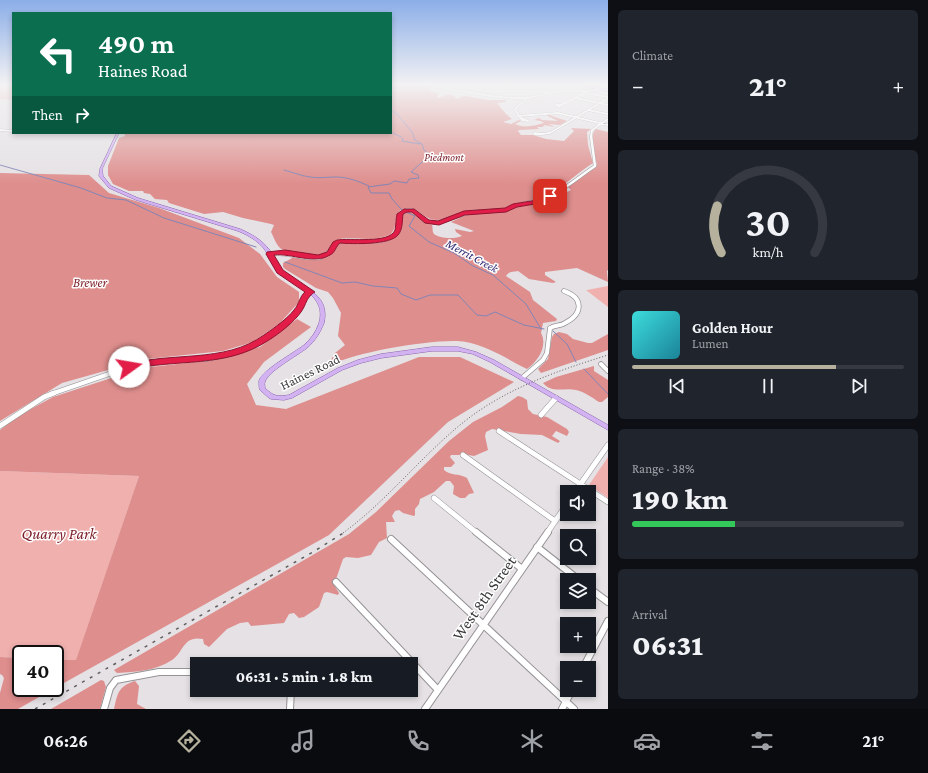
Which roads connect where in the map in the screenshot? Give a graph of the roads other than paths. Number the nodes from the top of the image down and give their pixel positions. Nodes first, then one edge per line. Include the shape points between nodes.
1 (573, 118) edge
2 (580, 118) edge
3 (608, 119) edge
4 (601, 123) junction
5 (608, 125) edge
6 (0, 130) edge
7 (12, 131) edge
8 (118, 134) edge
9 (542, 134) dead end
10 (270, 254) junction
11 (564, 291) dead end
12 (311, 292) junction
13 (601, 364) dead end
14 (608, 371) edge
15 (522, 378) junction
16 (556, 398) junction
17 (541, 415) dead end
18 (0, 426) edge
19 (608, 428) edge
20 (499, 431) dead end
21 (608, 445) edge
22 (464, 455) dead end
23 (580, 484) junction
24 (434, 498) dead end
25 (608, 502) edge
26 (560, 514) edge
27 (555, 521) junction
28 (391, 539) dead end
29 (537, 547) junction
30 (522, 569) junction
31 (570, 573) edge
32 (336, 582) dead end
33 (596, 593) edge
34 (608, 602) edge
35 (608, 621) edge
36 (483, 625) junction
37 (587, 661) edge
38 (190, 672) edge
39 (438, 690) junction
40 (291, 697) edge
41 (568, 697) edge
42 (566, 702) junction
43 (104, 709) edge
44 (290, 709) edge
45 (425, 709) edge
46 (562, 709) edge
47 (574, 709) edge

1 - 9 street via 550,133
2 - 4 street
3 - 4 street
4 - 5 street
4 - 10 street via 591,134 595,166 561,191 539,201 498,211 471,212 439,223 427,221 414,211 404,211 400,215 398,230 390,238 364,242 339,241 329,253 318,258 285,252
6 - 7 street
8 - 10 main road, Haines Road via 101,169 101,176 110,187 137,199 248,233
10 - 12 main road, Haines Road via 280,271
11 - 15 street via 573,294 579,299 580,304 566,324 550,328 547,353 543,360
12 - 15 main road, Haines Road via 322,306 320,330 312,341 262,381 262,390 271,397 290,397 340,369 371,358 441,348 458,349 482,356
12 - 18 street via 306,294 294,315 267,338 253,346 206,359 160,361 133,366 44,397
13 - 14 street
15 - 16 main road
16 - 17 street
16 - 19 main road
20 - 23 street
21 - 23 street
22 - 27 street
23 - 25 street
24 - 30 street
26 - 27 street, West 8th Street
27 - 29 street, West 8th Street
28 - 36 street
29 - 30 street, West 8th Street
29 - 31 street
30 - 36 street, West 8th Street
32 - 39 street
33 - 34 street
35 - 37 street
36 - 39 street, West 8th Street
36 - 42 street
38 - 43 street via 159,672 114,681
39 - 45 street, West 8th Street
40 - 44 street
41 - 42 street
42 - 46 street
42 - 47 street

